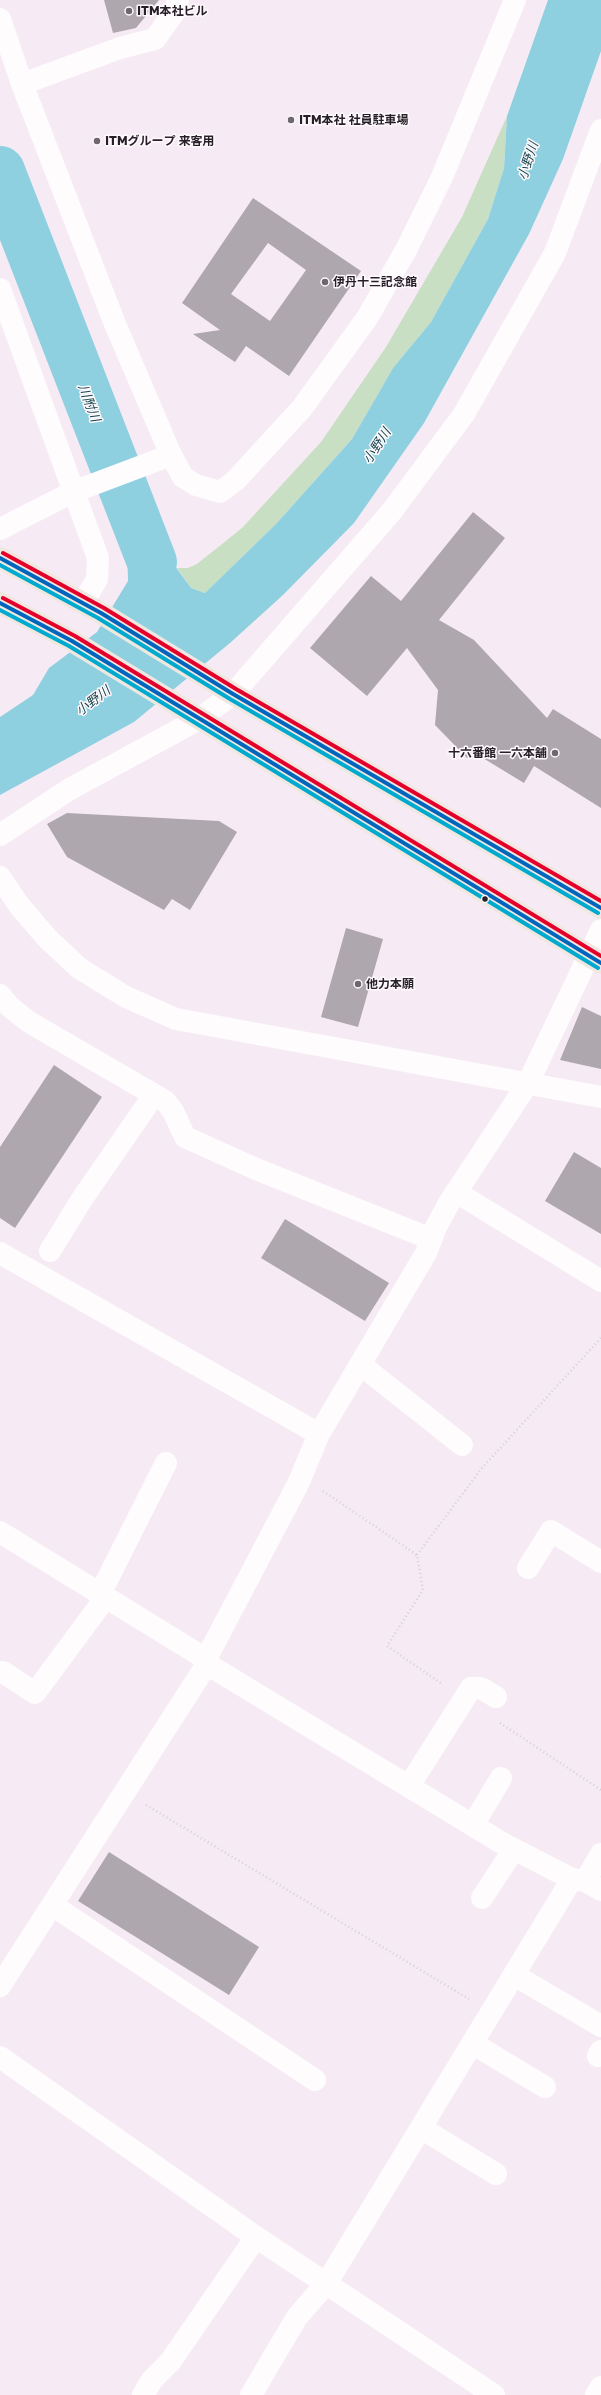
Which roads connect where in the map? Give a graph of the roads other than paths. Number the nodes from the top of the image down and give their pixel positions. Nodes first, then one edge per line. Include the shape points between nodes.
1 (178, 0) edge
2 (515, 0) edge
3 (0, 20) edge
4 (22, 84) junction
5 (601, 130) edge
6 (0, 288) edge
7 (162, 458) junction
8 (75, 491) junction
9 (0, 529) edge
10 (0, 558) edge
11 (0, 603) edge
12 (92, 608) junction
13 (233, 694) junction
14 (190, 713) junction
15 (0, 835) edge
16 (2, 888) edge
17 (601, 908) edge
18 (601, 930) edge
19 (595, 959) edge
20 (0, 995) edge
21 (528, 1083) junction
22 (154, 1094) junction
23 (601, 1097) edge
24 (456, 1192) junction
25 (431, 1239) junction
26 (50, 1251) dead end
27 (0, 1254) edge
28 (601, 1281) edge
29 (360, 1365) junction
30 (319, 1434) junction
31 (462, 1445) dead end
32 (166, 1463) dead end
33 (0, 1532) edge
34 (601, 1562) edge
35 (528, 1568) dead end
36 (103, 1595) junction
37 (207, 1662) junction
38 (2, 1672) dead end
39 (496, 1697) dead end
40 (501, 1778) dead end
41 (409, 1786) junction
42 (473, 1825) junction
43 (514, 1849) junction
44 (601, 1854) edge
45 (586, 1883) edge
46 (482, 1898) dead end
47 (52, 1905) junction
48 (514, 1975) junction
49 (0, 1986) edge
50 (601, 2026) edge
51 (472, 2043) junction
52 (0, 2057) edge
53 (315, 2080) dead end
54 (545, 2087) dead end
55 (421, 2128) junction
56 (496, 2174) dead end
57 (256, 2237) junction
58 (326, 2284) junction
59 (601, 2387) edge
60 (143, 2395) edge
61 (251, 2395) edge
62 (494, 2395) edge
63 (596, 2395) edge

1 - 4 street via 175,11 155,39 120,48
2 - 7 street via 442,177 406,250 367,318 302,408 235,481 220,492 196,485
3 - 4 street
4 - 7 street via 115,324
5 - 13 street via 555,253 464,414 392,511
6 - 8 street
7 - 8 street
8 - 9 street
8 - 12 street via 98,558
10 - 12 highway
11 - 14 highway via 72,642
12 - 13 highway
13 - 14 street
13 - 17 highway
14 - 15 street
14 - 19 highway
16 - 21 street via 47,938 79,968 126,997 176,1019
18 - 19 street
19 - 21 street
20 - 22 street via 29,1022
21 - 23 street
21 - 24 street
22 - 25 street via 174,1111 185,1137 256,1169
22 - 26 street via 82,1199
24 - 25 street
24 - 28 street
25 - 29 street via 426,1253
27 - 30 street
29 - 30 street
29 - 31 street
30 - 37 street via 301,1476
32 - 36 street
33 - 36 street
34 - 35 street via 551,1531
36 - 37 street
36 - 38 street via 35,1693
37 - 41 street
37 - 47 street
39 - 41 street via 481,1688 471,1688
40 - 42 street
41 - 42 street
42 - 43 street
43 - 45 street
43 - 46 street
44 - 45 street
45 - 48 street
47 - 49 street
47 - 53 street
48 - 50 street
48 - 51 street
51 - 54 street
51 - 55 street
52 - 57 street
55 - 56 street
55 - 58 street
57 - 58 street
57 - 60 street via 170,2362 152,2380
58 - 61 street via 297,2317
58 - 62 street
59 - 63 street

